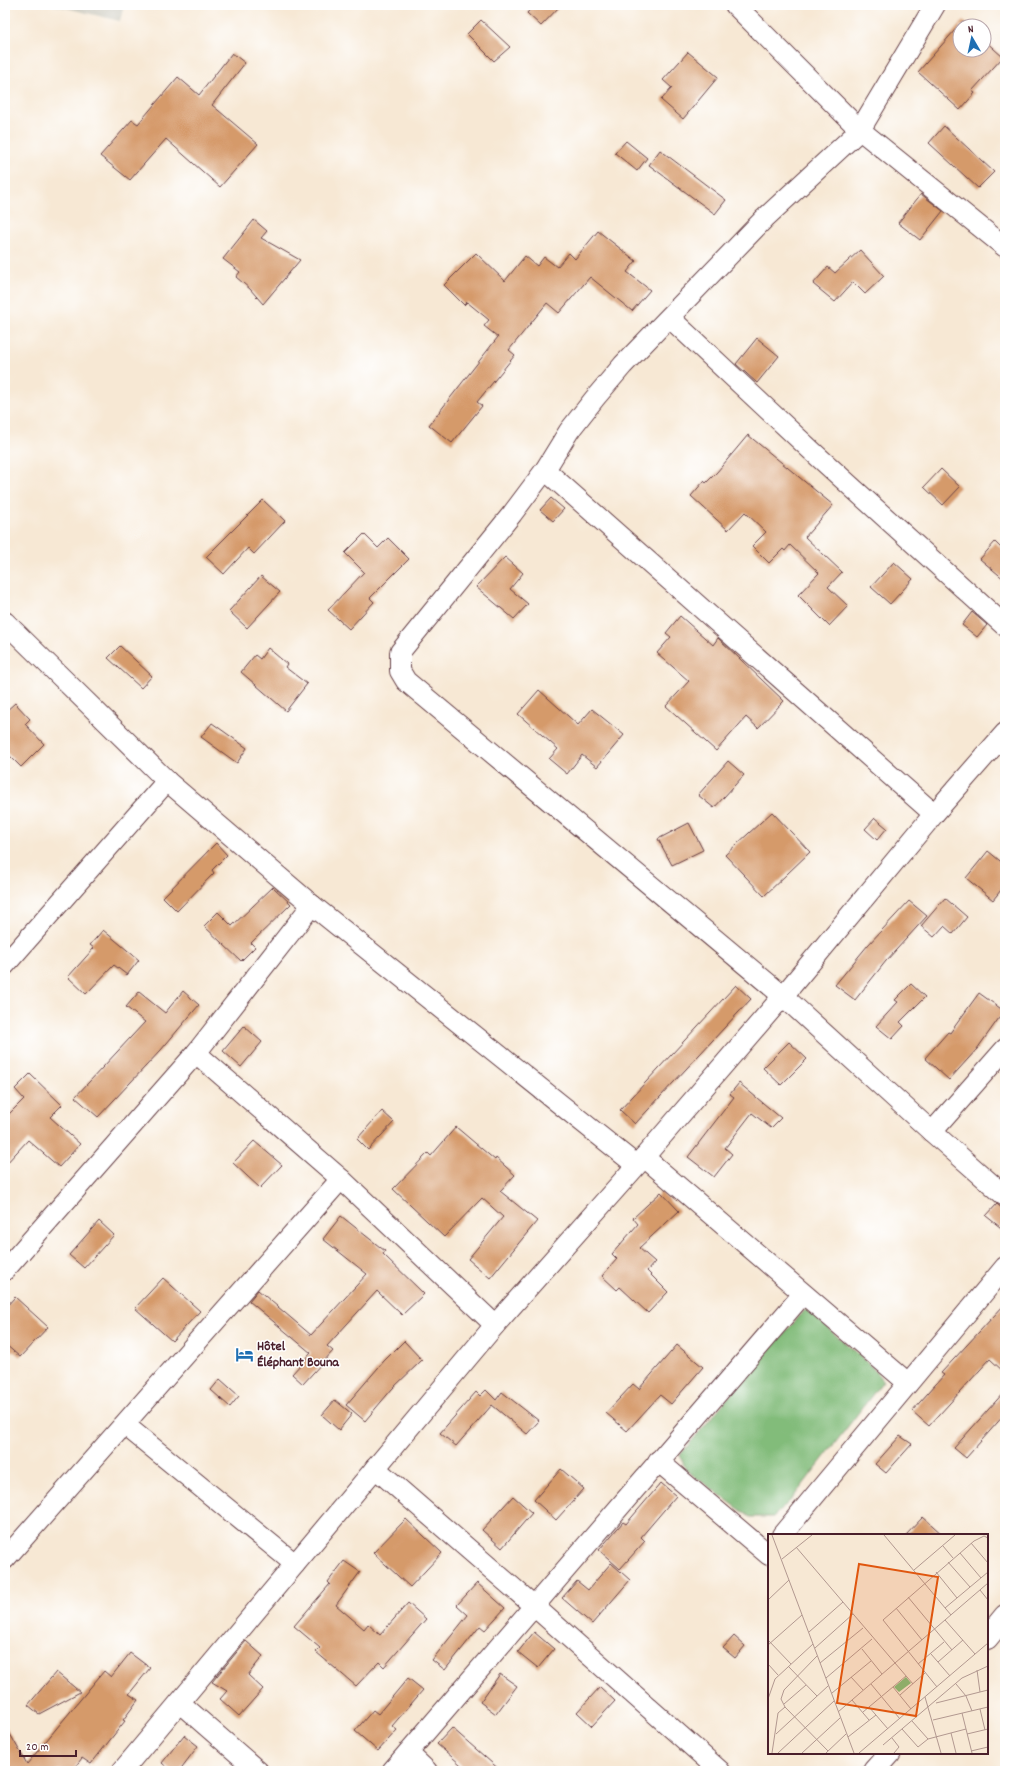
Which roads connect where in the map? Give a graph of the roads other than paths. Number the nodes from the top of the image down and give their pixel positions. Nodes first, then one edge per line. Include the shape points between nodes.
1 (735, 5) edge
2 (935, 5) edge
3 (860, 130) junction
4 (1005, 247) edge
5 (670, 318) junction
6 (545, 470) junction
7 (1005, 626) edge
8 (8, 632) edge
9 (1005, 733) edge
10 (167, 781) junction
11 (934, 814) junction
12 (312, 905) junction
13 (5, 965) edge
14 (783, 996) junction
15 (1005, 1049) edge
16 (196, 1053) junction
17 (932, 1132) junction
18 (640, 1161) junction
19 (341, 1179) junction
20 (1005, 1196) edge
21 (1005, 1267) edge
22 (5, 1270) edge
23 (803, 1294) junction
24 (495, 1325) junction
25 (908, 1383) junction
26 (125, 1425) junction
27 (658, 1460) junction
28 (375, 1468) junction
29 (783, 1534) edge
30 (768, 1553) edge
31 (5, 1559) edge
32 (295, 1564) junction
33 (534, 1606) junction
34 (1005, 1616) edge
35 (988, 1637) edge
36 (180, 1703) junction
37 (408, 1753) junction
38 (889, 1754) edge
39 (122, 1771) edge
40 (258, 1771) edge
41 (392, 1771) edge
42 (427, 1771) edge
43 (720, 1771) edge
44 (874, 1771) edge

1 - 3 street
2 - 3 street
3 - 4 street
3 - 5 street via 765,218
5 - 6 street via 623,365 595,398 569,431
5 - 7 street via 812,452
6 - 11 street
6 - 14 street via 464,575 400,652 400,671 406,681
8 - 10 street
9 - 11 street
10 - 12 street
10 - 13 street
11 - 14 street
12 - 16 street
12 - 18 street
14 - 17 street
14 - 18 street
15 - 17 street
16 - 19 street
16 - 22 street
17 - 20 street
18 - 23 street
18 - 24 street
19 - 24 street
19 - 26 street
21 - 25 street
23 - 25 street
23 - 27 street
24 - 28 street
25 - 29 street
26 - 31 street
26 - 32 street
27 - 30 street
27 - 33 street
28 - 32 street
28 - 33 street
32 - 36 street
33 - 37 street
33 - 43 street
34 - 35 street
36 - 39 street
36 - 40 street
37 - 41 street
37 - 42 street
38 - 44 street

